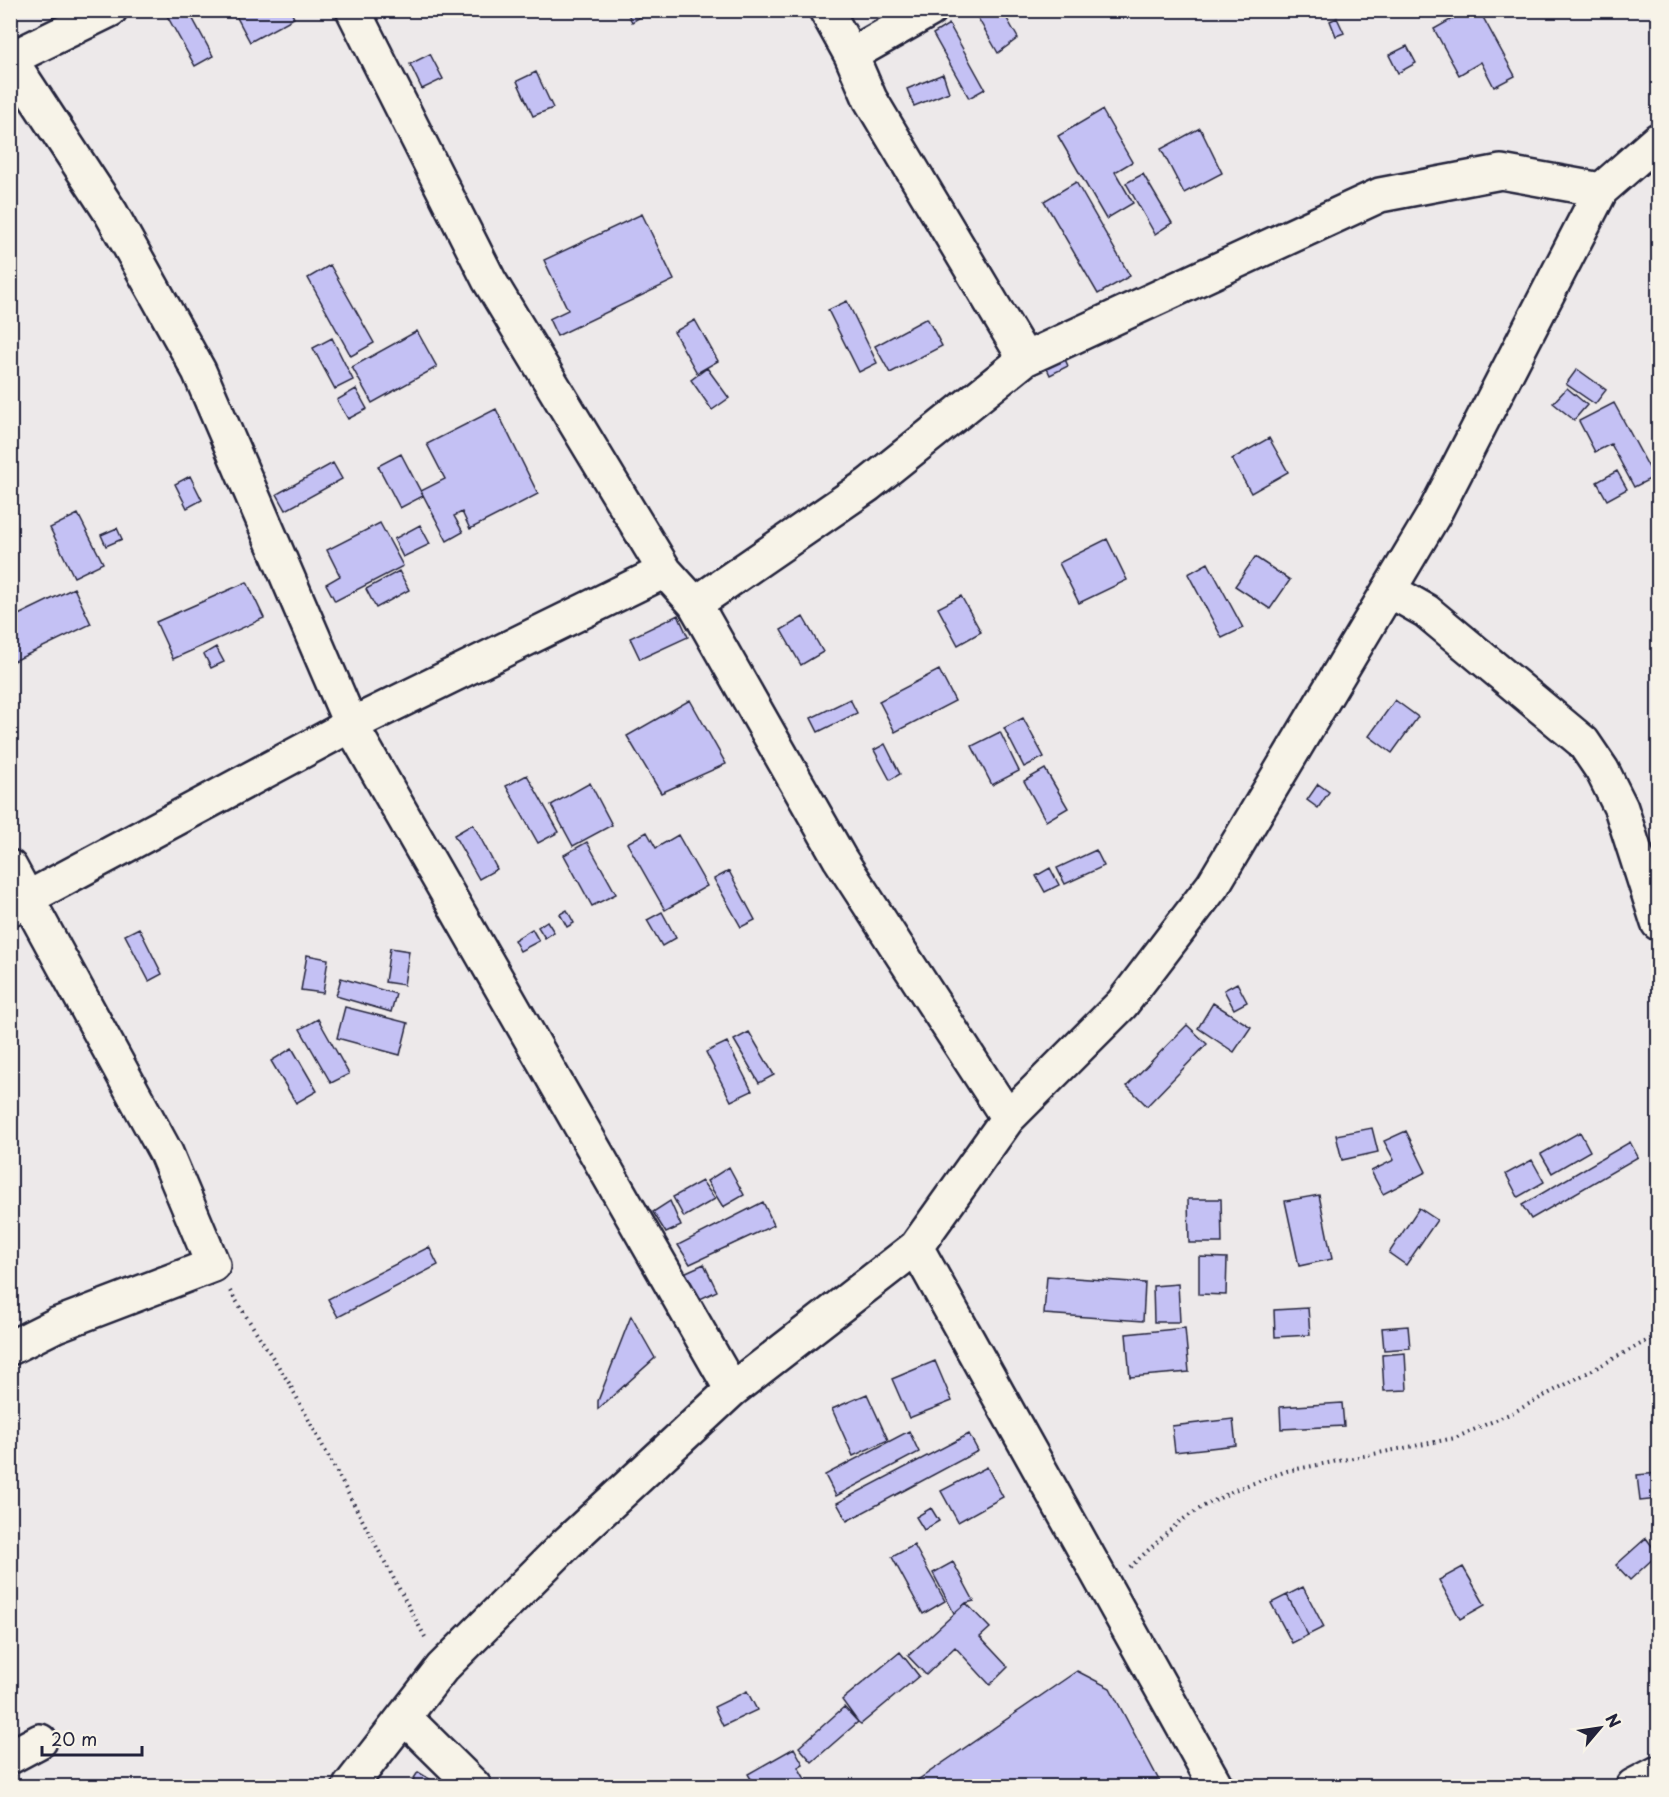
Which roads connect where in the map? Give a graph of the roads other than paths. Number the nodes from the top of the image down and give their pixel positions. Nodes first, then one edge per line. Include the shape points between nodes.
1 (110, 10) edge
2 (352, 10) edge
3 (826, 10) edge
4 (930, 10) edge
5 (851, 55) junction
6 (11, 59) edge
7 (1659, 140) edge
8 (1601, 190) junction
9 (1025, 359) junction
10 (665, 571) junction
11 (1389, 590) junction
12 (695, 604) junction
13 (351, 725) junction
14 (10, 867) edge
15 (18, 904) edge
16 (1659, 923) edge
17 (1008, 1118) junction
18 (916, 1247) junction
19 (10, 1348) edge
20 (732, 1390) junction
21 (404, 1717) junction
22 (40, 1741) dead end
23 (10, 1757) edge
24 (1659, 1773) edge
25 (350, 1786) edge
26 (474, 1786) edge
27 (1216, 1786) edge
28 (1633, 1786) edge

1 - 6 street
2 - 10 street via 489,280
3 - 5 street
4 - 5 street
5 - 9 street via 870,99
6 - 13 street via 111,213 199,371
7 - 8 street
8 - 9 street via 1502,172 1380,195
8 - 11 street via 1433,516
9 - 12 street via 868,485
10 - 12 street
10 - 13 street
11 - 16 street via 1434,618 1583,742 1621,808
11 - 17 street via 1213,885 1122,1004
12 - 17 street via 840,859
13 - 15 street
13 - 20 street
14 - 15 street
15 - 19 street via 166,1153 213,1265 56,1325
17 - 18 street
18 - 20 street
18 - 27 street
20 - 21 street via 566,1544 442,1668
21 - 25 street
21 - 26 street
22 - 23 street
24 - 28 street

